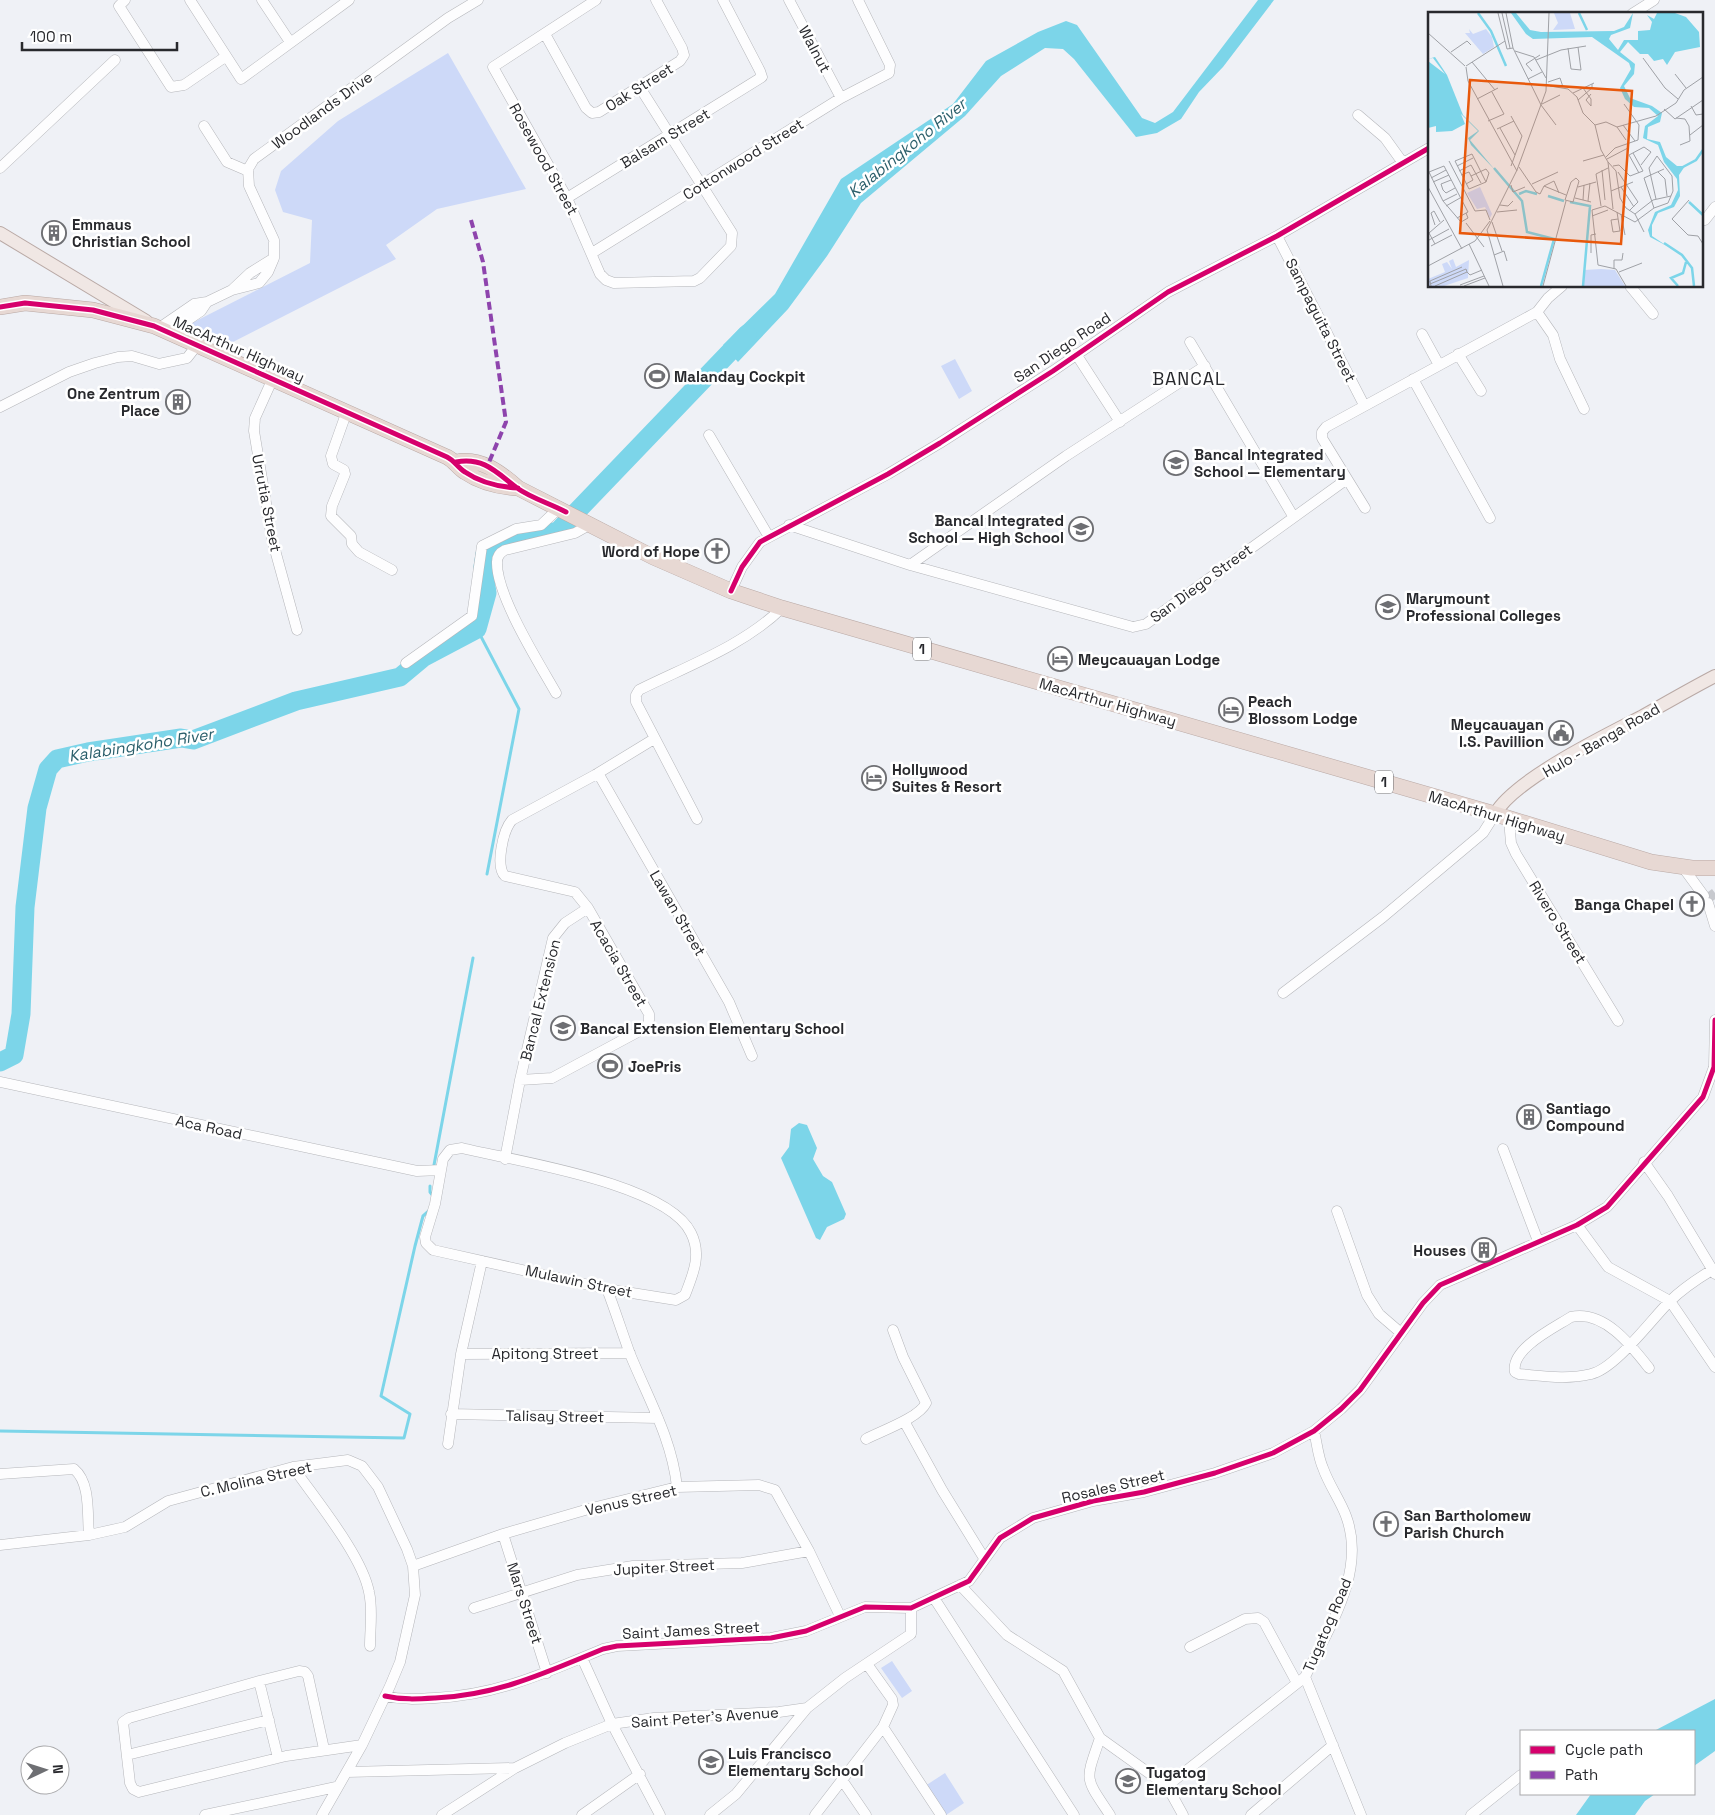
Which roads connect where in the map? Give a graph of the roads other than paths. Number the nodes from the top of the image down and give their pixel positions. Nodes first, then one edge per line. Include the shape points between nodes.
1 (190, 0) edge
2 (262, 0) edge
3 (349, 0) edge
4 (478, 0) edge
5 (596, 0) edge
6 (656, 0) edge
7 (723, 0) edge
8 (788, 0) edge
9 (858, 0) edge
10 (1654, 0) edge
11 (122, 3) edge
12 (334, 4) edge
13 (1635, 12) edge
14 (545, 34) junction
15 (290, 42) junction
16 (225, 57) junction
17 (115, 60) dead end
18 (639, 86) junction
19 (841, 98) junction
20 (1358, 115) dead end
21 (204, 126) dead end
22 (670, 135) junction
23 (1428, 149) edge
24 (1403, 163) junction
25 (0, 168) edge
26 (248, 171) junction
27 (702, 186) junction
28 (566, 198) junction
29 (1715, 207) edge
30 (1702, 221) edge
31 (0, 233) edge
32 (1277, 236) junction
33 (592, 253) junction
34 (88, 285) junction
35 (1560, 288) edge
36 (1632, 288) edge
37 (0, 307) edge
38 (93, 310) junction
39 (1537, 312) junction
40 (1653, 314) dead end
41 (161, 328) junction
42 (1422, 334) dead end
43 (1190, 342) dead end
44 (198, 344) junction
45 (1076, 354) junction
46 (1458, 354) junction
47 (1439, 365) junction
48 (1205, 366) junction
49 (273, 378) junction
50 (1413, 379) junction
51 (1481, 392) dead end
52 (1364, 405) junction
53 (0, 407) edge
54 (1584, 410) dead end
55 (347, 411) junction
56 (1120, 422) junction
57 (709, 436) dead end
58 (1347, 479) junction
59 (1365, 508) dead end
60 (563, 510) junction
61 (1293, 516) junction
62 (1490, 518) dead end
63 (586, 522) junction
64 (789, 525) junction
65 (769, 537) junction
66 (910, 565) junction
67 (392, 570) dead end
68 (731, 591) junction
69 (782, 608) junction
70 (297, 630) dead end
71 (406, 663) dead end
72 (1715, 676) edge
73 (556, 693) dead end
74 (654, 740) junction
75 (598, 773) junction
76 (1502, 817) junction
77 (697, 819) dead end
78 (1682, 866) junction
79 (1715, 868) edge
80 (588, 908) junction
81 (1715, 926) edge
82 (1283, 993) dead end
83 (1715, 1020) edge
84 (1618, 1021) dead end
85 (1715, 1040) edge
86 (752, 1056) dead end
87 (520, 1080) junction
88 (0, 1082) edge
89 (1503, 1149) dead end
90 (505, 1159) junction
91 (1644, 1162) junction
92 (441, 1170) junction
93 (1337, 1211) dead end
94 (1577, 1225) junction
95 (1538, 1241) junction
96 (482, 1261) junction
97 (1714, 1272) edge
98 (607, 1289) junction
99 (1670, 1301) junction
100 (893, 1330) dead end
101 (1401, 1333) junction
102 (1631, 1344) junction
103 (630, 1353) junction
104 (461, 1354) junction
105 (1715, 1367) edge
106 (1649, 1368) dead end
107 (452, 1414) junction
108 (658, 1418) junction
109 (904, 1421) junction
110 (1314, 1431) junction
111 (866, 1439) dead end
112 (448, 1444) dead end
113 (293, 1467) junction
114 (0, 1474) edge
115 (677, 1487) junction
116 (503, 1534) junction
117 (89, 1535) junction
118 (0, 1545) edge
119 (809, 1551) junction
120 (984, 1558) junction
121 (413, 1566) junction
122 (960, 1586) junction
123 (522, 1591) junction
124 (934, 1598) junction
125 (474, 1608) dead end
126 (911, 1608) junction
127 (840, 1616) junction
128 (370, 1646) dead end
129 (1190, 1647) dead end
130 (582, 1658) junction
131 (867, 1664) junction
132 (547, 1672) junction
133 (1301, 1680) junction
134 (259, 1681) junction
135 (385, 1696) junction
136 (807, 1708) junction
137 (269, 1720) junction
138 (612, 1724) junction
139 (884, 1727) junction
140 (1100, 1738) junction
141 (362, 1745) junction
142 (1333, 1745) junction
143 (324, 1749) junction
144 (127, 1755) junction
145 (278, 1758) junction
146 (515, 1768) junction
147 (347, 1772) junction
148 (640, 1774) junction
149 (1520, 1776) edge
150 (842, 1780) junction
151 (1167, 1786) junction
152 (336, 1787) junction
153 (205, 1815) edge
154 (322, 1815) edge
155 (442, 1815) edge
156 (582, 1815) edge
157 (660, 1815) edge
158 (710, 1815) edge
159 (815, 1815) edge
160 (866, 1815) edge
161 (941, 1815) edge
162 (1074, 1815) edge
163 (1110, 1815) edge
164 (1183, 1815) edge
165 (1251, 1815) edge
166 (1361, 1815) edge
167 (1471, 1815) edge

1 - 16 street
2 - 15 street
3 - 12 street
4 - 26 street, Woodlands Drive via 254,159
5 - 14 street
6 - 18 street, Oak Street via 684,56
7 - 22 street, Balsam Street via 762,77
8 - 19 street, Walnut
9 - 19 street, Cottonwood Street via 890,65 889,73
10 - 13 street
11 - 16 street via 171,87 184,85
12 - 15 street
14 - 18 street, Oak Street via 586,108 592,113 599,112
14 - 28 street, Rosewood Street via 492,67
15 - 16 street via 241,79
17 - 25 street
18 - 22 street
19 - 27 street, Cottonwood Street
20 - 24 street via 1385,138
21 - 26 street via 227,162
22 - 27 street
22 - 28 street, Balsam Street
23 - 24 street, San Diego Road
24 - 32 street, San Diego Road
26 - 41 street via 249,186 274,240 274,258 250,273 232,290 207,302 201,310
27 - 33 street, Cottonwood Street
27 - 33 street, Rosewood Street via 733,239 731,246 700,278 688,282 614,283 600,274
28 - 33 street, Rosewood Street
29 - 30 street
31 - 34 main road
32 - 45 street, San Diego Road via 1168,292
32 - 52 street, Sampaguita Street
34 - 38 main road
34 - 41 main road
35 - 39 street
36 - 40 street
37 - 38 highway, MacArthur Highway / 1 via 25,303
38 - 41 highway, MacArthur Highway / 1
39 - 46 street
39 - 54 street via 1553,335 1560,360
41 - 44 highway, MacArthur Highway / 1
42 - 47 street
43 - 48 street
44 - 49 highway, MacArthur Highway / 1
44 - 53 street via 187,358 158,364 132,356 95,363 69,372
45 - 56 street
45 - 64 street, San Diego Road via 888,474
46 - 47 street
46 - 51 street
47 - 50 street
48 - 56 street
48 - 61 street
49 - 55 highway, MacArthur Highway / 1
49 - 70 street, Urrutia Street via 255,418 254,431 272,539
50 - 52 street
50 - 62 street
52 - 58 street via 1322,432 1322,438
55 - 60 highway, MacArthur Highway / 1 via 456,462 470,459 488,467 518,488
55 - 67 street via 331,456 333,464 345,474 332,506 332,516 359,552
56 - 66 street
57 - 65 street
58 - 59 street
58 - 61 street, San Diego Street
60 - 63 highway, MacArthur Highway / 1
60 - 71 street via 541,525 516,529 482,546 472,616
61 - 66 street, San Diego Street via 1146,624 1133,627
63 - 68 highway, MacArthur Highway / 1 via 653,557
63 - 73 street via 575,533 505,550 497,562 514,616
64 - 65 street, San Diego Road
64 - 66 street, San Diego Street
65 - 68 street, San Diego Road via 760,542 742,567
68 - 69 highway, MacArthur Highway / 1
69 - 74 street via 769,621 736,642 639,690 636,702
69 - 76 highway, MacArthur Highway / 1
72 - 76 main road, Hulo - Banga Road via 1563,760 1511,794 1500,805
74 - 75 street
74 - 77 street
75 - 80 street via 512,820 499,863 500,872 505,876 575,892
75 - 86 street, Lawan Street via 729,1002
76 - 78 highway, MacArthur Highway / 1 via 1651,862
76 - 82 street via 1383,918
76 - 84 street, Rivero Street via 1516,854
78 - 79 highway, MacArthur Highway / 1
78 - 81 street via 1706,899
80 - 87 street, Bancal Extension via 565,923 553,938
80 - 87 street, Acacia Street via 650,1020 647,1027 552,1078
83 - 85 street, Rosales Street
85 - 91 street, Rosales Street via 1714,1067 1703,1097 1677,1130
87 - 90 street, Bancal Extension
88 - 92 street, Aca Road via 417,1171
89 - 95 street
90 - 92 street via 462,1148 450,1150 443,1159
90 - 98 street, Mulawin Street via 598,1179 658,1204 684,1221 692,1235 697,1264 685,1295 676,1300
91 - 94 street, Rosales Street via 1607,1207
91 - 97 street
92 - 96 street via 426,1243 439,1252
93 - 101 street via 1367,1295 1379,1314
94 - 95 street, Rosales Street
94 - 99 street via 1608,1267
95 - 101 street, Rosales Street via 1432,1290
96 - 98 street, Mulawin Street
96 - 104 street
97 - 99 street via 1689,1284
98 - 103 street
99 - 102 street
99 - 105 street
100 - 109 street via 926,1403 924,1408
101 - 110 street, Rosales Street via 1360,1390
102 - 102 street via 1601,1371 1592,1374 1564,1378 1519,1374 1514,1368 1524,1348 1571,1317 1580,1315 1599,1320
102 - 106 street
103 - 104 street, Apitong Street
103 - 108 street
104 - 107 street
107 - 108 street, Talisay Street
107 - 112 street
108 - 115 street
109 - 111 street
109 - 120 street
110 - 120 street, Rosales Street via 1243,1465 1033,1518 1000,1538
110 - 133 street, Tugatog Road via 1323,1468 1346,1516 1352,1536 1352,1554 1347,1585
113 - 117 street, C. Molina Street via 168,1501 125,1527
113 - 121 street, C. Molina Street via 348,1460 362,1466 378,1487
113 - 128 street via 356,1557 364,1574 370,1593
114 - 117 street via 74,1469 84,1484
115 - 116 street, Venus Street
115 - 119 street, Venus Street via 759,1484 775,1490
116 - 121 street, Venus Street
116 - 123 street, Mars Street
117 - 118 street, C. Molina Street
119 - 123 street, Jupiter Street via 742,1563 633,1566 578,1575
119 - 127 street, Venus Street
120 - 122 street, Rosales Street via 975,1574
121 - 135 street, C. Molina Street via 414,1605 400,1662
122 - 124 street, Rosales Street
122 - 140 street via 1008,1635 1063,1671
123 - 125 street, Jupiter Street
123 - 132 street, Mars Street
124 - 126 street, Rosales Street
124 - 162 street
126 - 127 street, Saint James Street via 865,1607
126 - 131 street, Saint Peter's Avenue via 911,1634
127 - 130 street, Saint James Street via 791,1634 744,1641 617,1646
129 - 133 street via 1245,1618 1258,1618 1264,1622
130 - 132 street, Saint James Street
130 - 138 street
131 - 136 street, Saint Peter's Avenue
131 - 139 street via 892,1699 893,1705
132 - 135 street, Saint James Street via 508,1687 474,1694 411,1699
133 - 142 street, Tugatog Road
133 - 151 street
134 - 137 street
134 - 143 street via 305,1672
134 - 144 street via 125,1719
135 - 141 street
136 - 138 street, Saint Peter's Avenue via 654,1718
136 - 158 street via 736,1794
137 - 144 street
137 - 145 street
138 - 146 street, Saint Peter's Avenue
138 - 148 street
139 - 150 street
139 - 161 street
140 - 151 street
140 - 163 street via 1088,1780
141 - 143 street
141 - 147 street
142 - 165 street
142 - 166 street, Tugatog Road
143 - 145 street
144 - 145 street via 130,1784 139,1792
146 - 147 street
146 - 155 street, Saint Peter's Avenue
147 - 152 street
148 - 156 street
148 - 157 street
149 - 167 street
150 - 159 street
150 - 160 street
151 - 164 street
152 - 153 street
152 - 154 street

